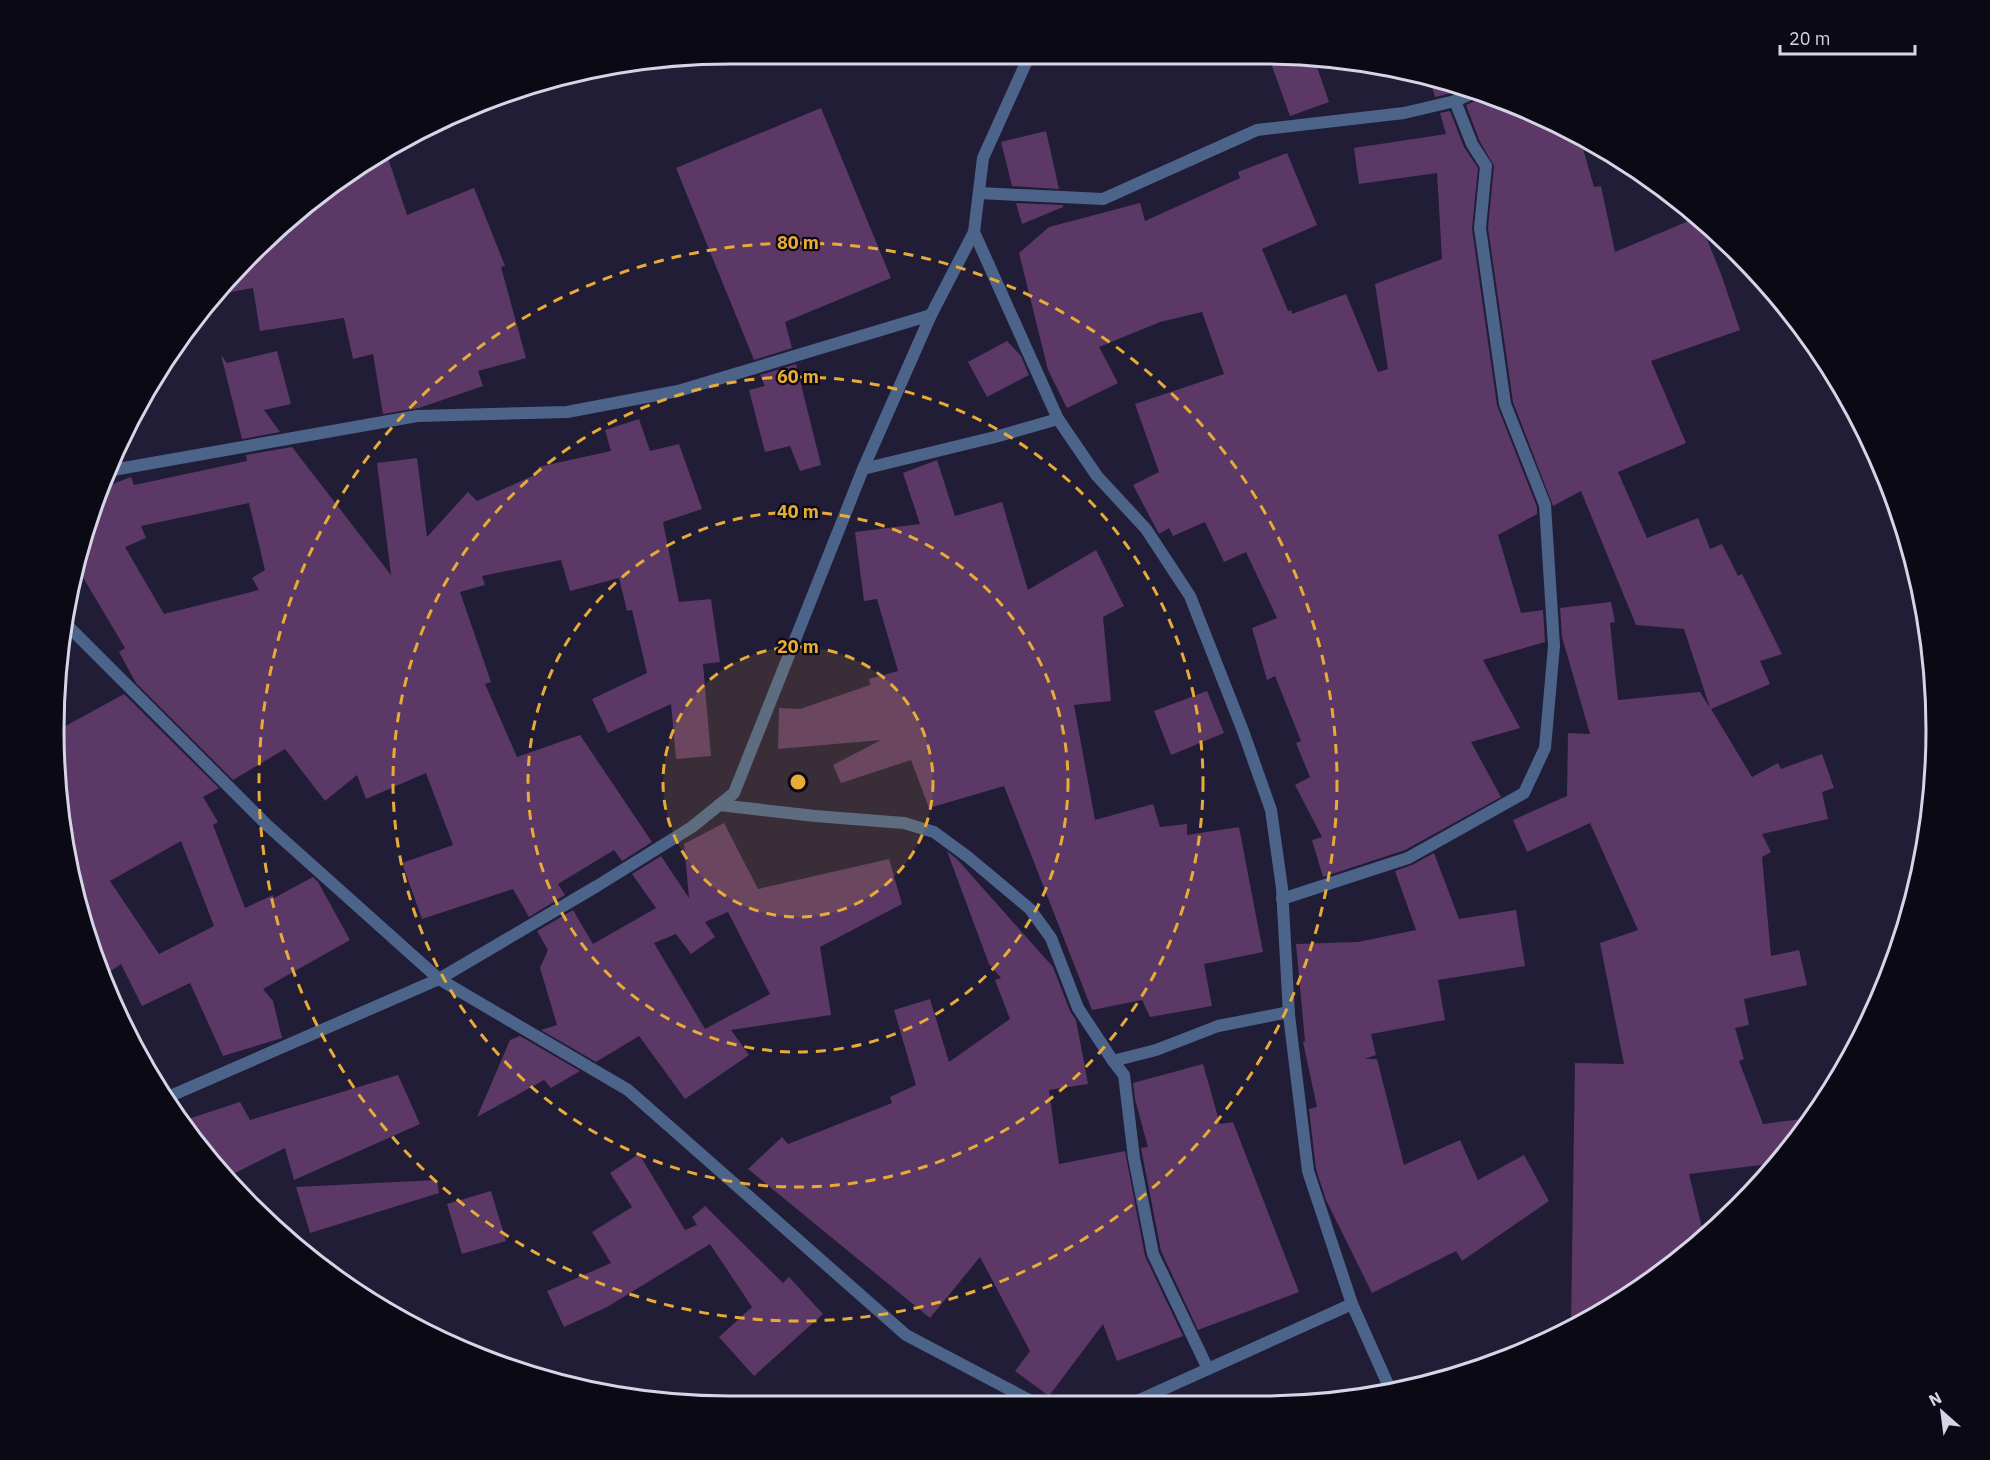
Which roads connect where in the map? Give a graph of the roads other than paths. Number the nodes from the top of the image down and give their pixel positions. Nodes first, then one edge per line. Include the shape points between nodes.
1 (1025, 64) edge
2 (1464, 97) edge
3 (1455, 101) junction
4 (979, 193) junction
5 (974, 232) junction
6 (931, 315) junction
7 (1058, 419) junction
8 (118, 469) edge
9 (863, 469) junction
10 (72, 630) edge
11 (719, 805) junction
12 (1282, 899) junction
13 (439, 979) junction
14 (1289, 1012) junction
15 (1113, 1061) junction
16 (174, 1095) edge
17 (1352, 1304) junction
18 (1208, 1369) junction
19 (1387, 1383) edge
20 (1022, 1396) edge
21 (1148, 1396) edge

1 - 4 street via 983,158
2 - 3 street
3 - 4 street via 1404,113 1257,130 1103,199
3 - 12 street via 1472,144 1486,166 1480,228 1505,404 1545,505 1554,646 1545,748 1524,793 1408,858
4 - 5 street
5 - 6 street
5 - 7 street
6 - 8 street via 678,391 567,412 417,416
6 - 9 street
7 - 9 street
7 - 12 street via 1097,476 1146,529 1190,596 1244,730 1271,810
9 - 11 street via 734,794
10 - 13 street via 268,826
11 - 13 street via 692,827
11 - 15 street via 904,823 934,832 1030,909 1051,938 1078,1008
12 - 14 street
13 - 16 street
13 - 20 street via 628,1090 906,1335
14 - 15 street via 1218,1026 1156,1050
14 - 17 street via 1308,1171
15 - 18 street via 1124,1075 1134,1158 1153,1254
17 - 18 street
17 - 19 street
18 - 21 street

